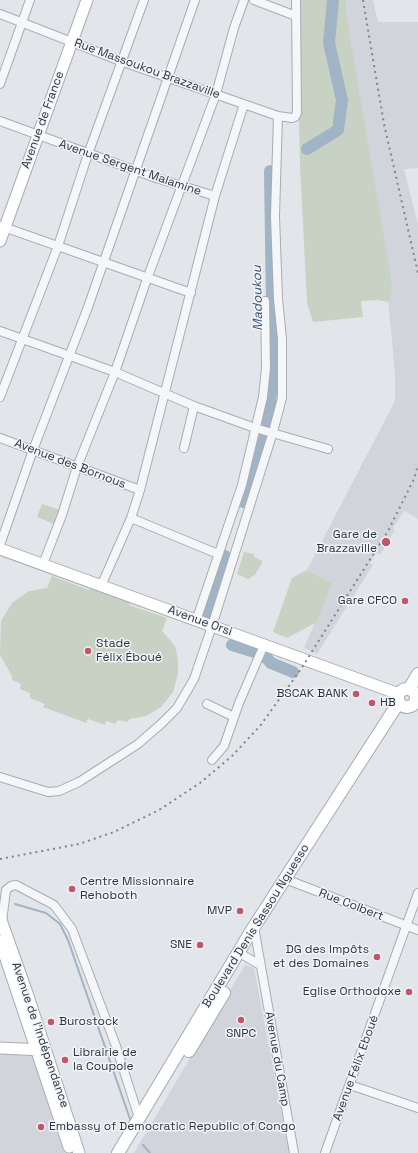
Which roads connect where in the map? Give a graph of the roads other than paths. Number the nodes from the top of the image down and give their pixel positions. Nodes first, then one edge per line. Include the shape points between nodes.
1 (30, 0) edge
2 (87, 0) edge
3 (144, 0) edge
4 (195, 0) edge
5 (244, 0) edge
6 (254, 0) edge
7 (296, 0) edge
8 (0, 14) edge
9 (296, 16) junction
10 (22, 23) junction
11 (72, 43) junction
12 (123, 62) junction
13 (169, 78) junction
14 (0, 84) edge
15 (216, 94) junction
16 (244, 104) junction
17 (278, 116) junction
18 (0, 121) edge
19 (37, 136) junction
20 (88, 154) junction
21 (136, 171) junction
22 (182, 186) junction
23 (215, 196) junction
24 (2, 227) edge
25 (0, 240) edge
26 (58, 246) junction
27 (103, 262) junction
28 (147, 279) junction
29 (191, 293) junction
30 (265, 301) dead end
31 (0, 331) edge
32 (22, 340) junction
33 (69, 355) junction
34 (115, 372) junction
35 (165, 393) junction
36 (0, 397) edge
37 (194, 406) junction
38 (255, 428) junction
39 (273, 432) junction
40 (0, 438) edge
41 (184, 448) dead end
42 (328, 449) dead end
43 (33, 450) junction
44 (77, 467) junction
45 (140, 490) junction
46 (131, 518) junction
47 (0, 545) edge
48 (0, 549) edge
49 (218, 554) junction
50 (43, 564) junction
51 (101, 586) junction
52 (196, 621) junction
53 (212, 626) junction
54 (264, 645) junction
55 (418, 674) edge
56 (410, 697) edge
57 (207, 704) dead end
58 (234, 717) junction
59 (212, 760) dead end
60 (0, 777) edge
61 (289, 881) junction
62 (418, 893) edge
63 (1, 920) edge
64 (406, 926) junction
65 (418, 930) edge
66 (255, 932) junction
67 (0, 941) edge
68 (242, 954) junction
69 (260, 965) junction
70 (0, 1048) edge
71 (41, 1050) junction
72 (350, 1085) junction
73 (418, 1108) edge
74 (139, 1118) junction
75 (71, 1153) edge
76 (79, 1153) edge
77 (118, 1153) edge
78 (127, 1153) edge
79 (294, 1153) edge
80 (325, 1153) edge

1 - 10 street
2 - 11 main road, Avenue de France
3 - 12 street
4 - 13 street
5 - 15 street
6 - 9 street
7 - 9 street
8 - 10 street, Rue Massoukou Brazzaville
9 - 17 street, Rue Massoukou Brazzaville via 297,113 295,117
10 - 11 street, Rue Massoukou Brazzaville
10 - 14 street
11 - 12 street, Rue Massoukou Brazzaville
11 - 19 main road, Avenue de France
12 - 13 street, Rue Massoukou Brazzaville
12 - 20 street
13 - 15 street, Rue Massoukou Brazzaville
13 - 21 street
15 - 16 street, Rue Massoukou Brazzaville
15 - 22 street
16 - 17 street, Rue Massoukou Brazzaville
16 - 23 street
17 - 39 street via 275,216 283,367 282,398
18 - 19 street, Avenue Sergent Malamine
19 - 20 street, Avenue Sergent Malamine
19 - 24 main road, Avenue de France
20 - 21 street, Avenue Sergent Malamine
20 - 26 street
21 - 22 street, Avenue Sergent Malamine
21 - 27 street
22 - 23 street, Avenue Sergent Malamine
22 - 28 street
23 - 29 street
24 - 25 main road, Avenue de France
24 - 26 street
26 - 27 street
26 - 32 street
27 - 28 street
27 - 33 street
28 - 29 street
28 - 34 street
29 - 35 street
30 - 38 street via 266,368 263,397
31 - 32 street
32 - 33 street
32 - 36 street
33 - 34 street
33 - 43 street
34 - 35 street
34 - 44 street
35 - 37 street
35 - 45 street
37 - 38 street
37 - 41 street
38 - 39 street
38 - 49 street via 242,485
39 - 42 street
39 - 53 street
40 - 43 street, Avenue des Bornous
43 - 44 street, Avenue des Bornous
43 - 47 street
44 - 45 street, Avenue des Bornous
44 - 50 street
45 - 46 street
46 - 49 street
46 - 51 street
48 - 50 main road, Avenue Orsi
49 - 52 street
50 - 51 main road, Avenue Orsi
51 - 52 main road, Avenue Orsi
52 - 53 main road, Avenue Orsi
53 - 54 main road, Avenue Orsi
53 - 60 street via 194,679 177,708 138,744 79,782 59,791 36,790
54 - 56 main road, Avenue Orsi
54 - 58 street
55 - 56 main road, Boulevard Denis Sassou Nguesso
56 - 61 main road, Boulevard Denis Sassou Nguesso
57 - 58 street
58 - 59 street via 224,746
61 - 64 street, Rue Colbert
61 - 66 main road, Boulevard Denis Sassou Nguesso
62 - 64 street, Avenue Félix Eboué
63 - 71 main road, Avenue de l'Indépendance
63 - 74 street via 4,895 11,886 16,885 54,905 72,929 116,1046
64 - 65 street, Rue Colbert
64 - 72 street, Avenue Félix Eboué
66 - 68 main road, Boulevard Denis Sassou Nguesso
66 - 69 street, Avenue du Camp
67 - 71 main road, Avenue de l'Indépendance
68 - 69 street
68 - 74 main road, Boulevard Denis Sassou Nguesso
68 - 78 main road, Boulevard Denis Sassou Nguesso
69 - 79 street, Avenue du Camp
70 - 71 main road
71 - 75 main road, Avenue de l'Indépendance
71 - 76 main road, Avenue de l'Indépendance
72 - 73 street
72 - 80 street, Avenue Félix Eboué
74 - 77 main road, Boulevard Denis Sassou Nguesso

